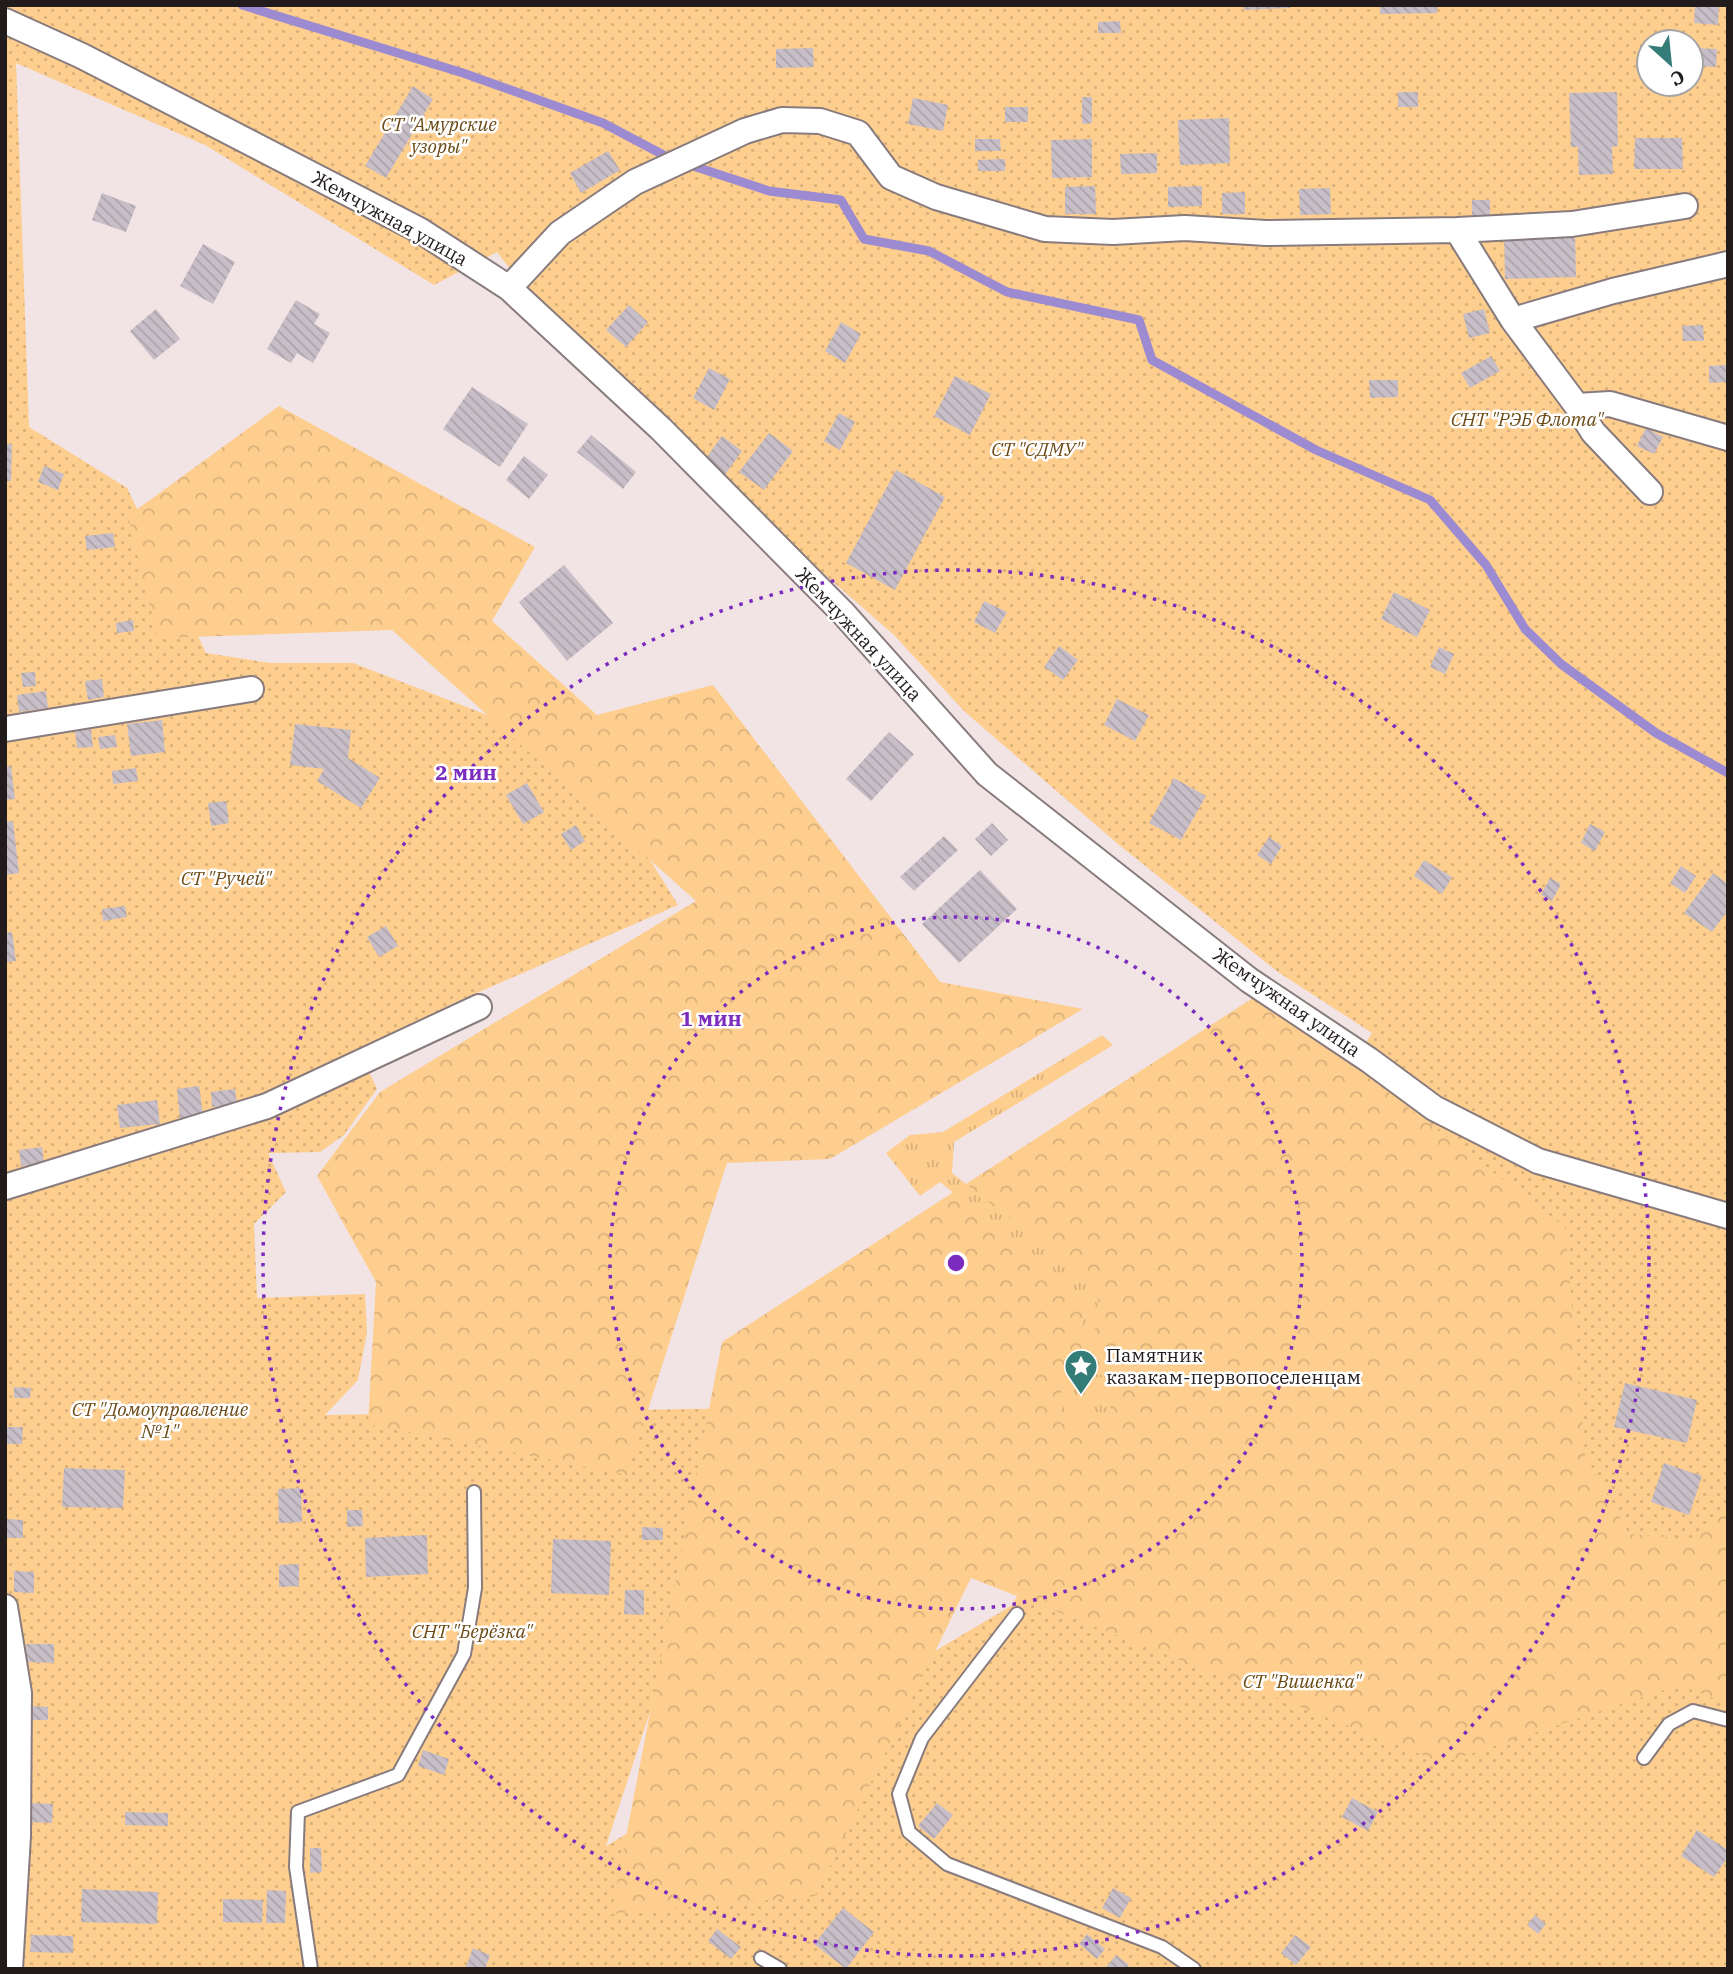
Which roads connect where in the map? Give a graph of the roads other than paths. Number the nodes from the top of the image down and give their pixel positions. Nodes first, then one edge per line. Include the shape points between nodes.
1 (5, 21) edge
2 (1685, 206) dead end
3 (1457, 230) junction
4 (1728, 264) edge
5 (509, 288) junction
6 (1513, 320) junction
7 (1577, 406) junction
8 (1728, 438) edge
9 (1650, 492) dead end
10 (251, 689) dead end
11 (5, 729) edge
12 (479, 1007) dead end
13 (5, 1187) edge
14 (1728, 1216) edge
15 (474, 1492) dead end
16 (5, 1607) edge
17 (1017, 1614) dead end
18 (1728, 1720) edge
19 (1644, 1758) dead end
20 (761, 1958) dead end
21 (10, 1969) edge
22 (310, 1969) edge
23 (780, 1969) edge
24 (1194, 1969) edge

1 - 5 street, Жемчужная улица via 421,231
2 - 3 street via 1572,224
3 - 5 street via 1045,229 936,197 891,177 858,133 820,121 782,120 745,131 635,182 560,233
3 - 6 street
4 - 6 street
5 - 14 street, Жемчужная улица via 661,429 834,604 987,774 1249,980 1434,1108 1538,1161
6 - 7 street
7 - 8 street via 1610,404
7 - 9 street via 1592,432
10 - 11 street
12 - 13 street via 267,1107
15 - 22 lane via 475,1588 464,1654 424,1728 398,1775 298,1812 296,1867
16 - 21 street via 19,1693 18,1836
17 - 24 lane via 922,1738 899,1794 909,1832 947,1864 1162,1947
18 - 19 lane via 1693,1711 1669,1724
20 - 23 lane

